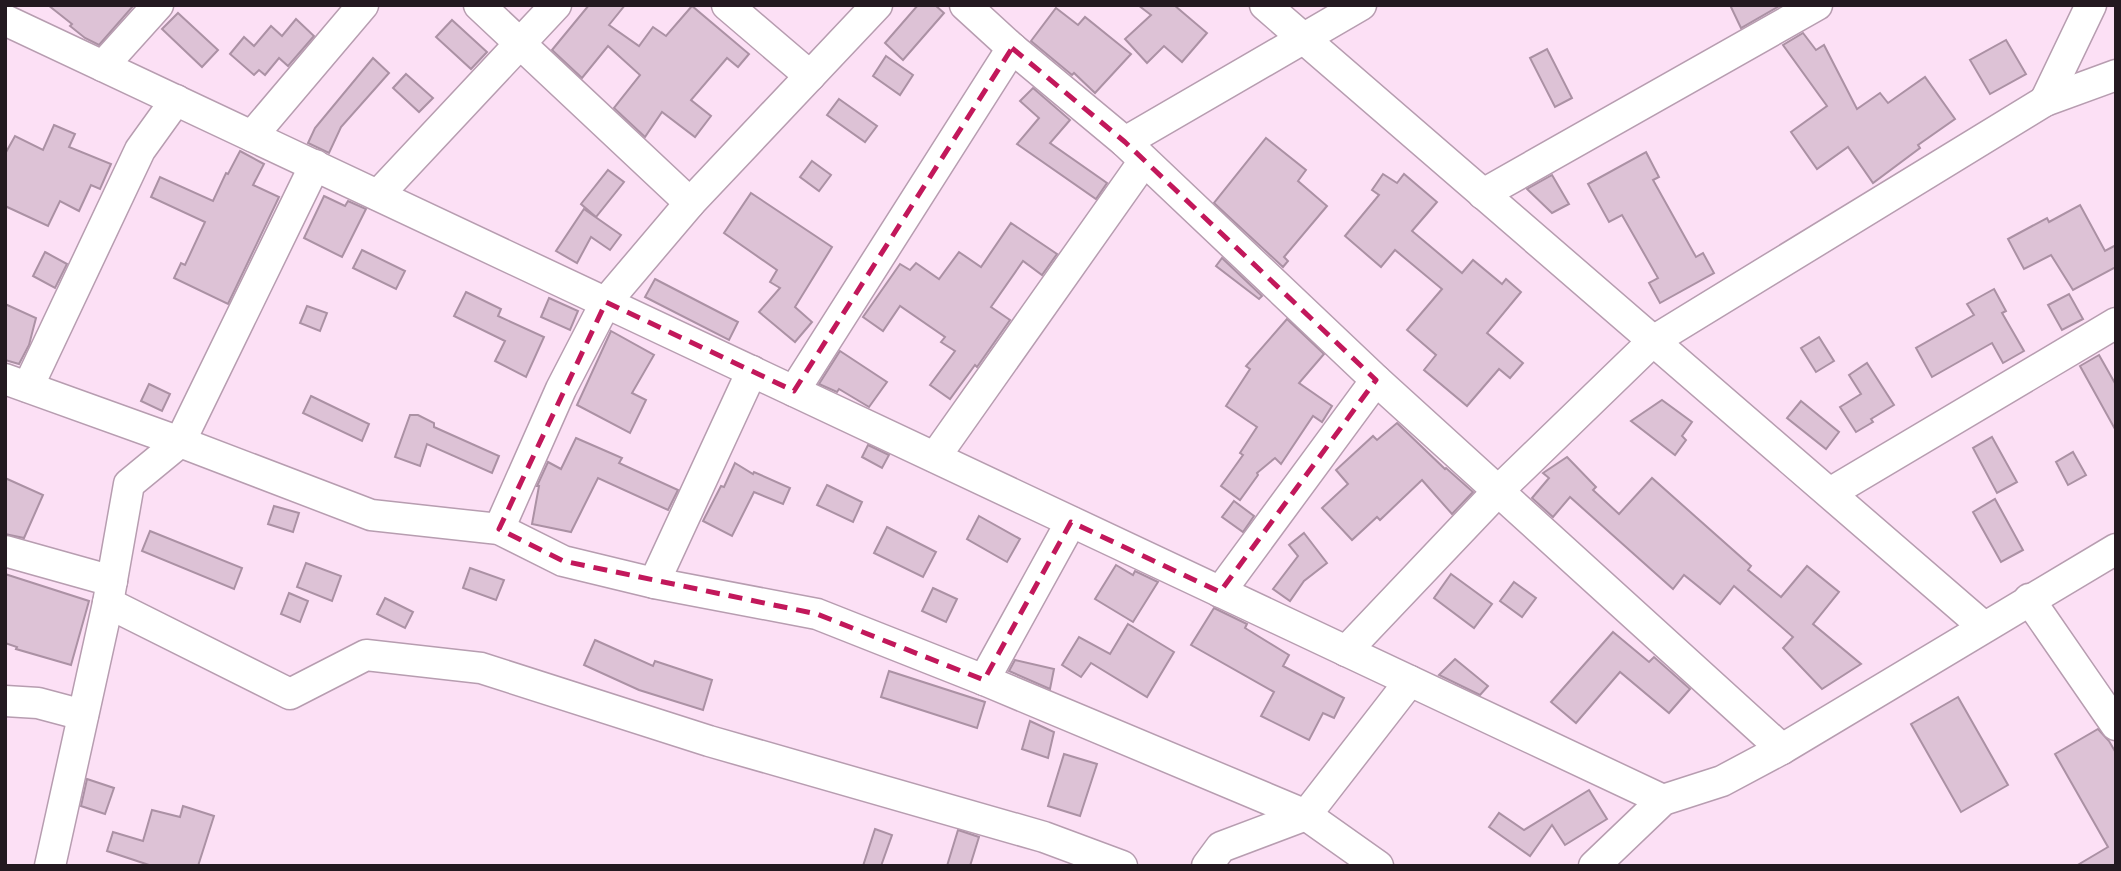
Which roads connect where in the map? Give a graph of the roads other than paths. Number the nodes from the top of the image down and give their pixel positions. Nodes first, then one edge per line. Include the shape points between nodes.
1 (158, 5) edge
2 (363, 5) edge
3 (479, 5) edge
4 (556, 5) edge
5 (727, 5) edge
6 (877, 5) edge
7 (965, 5) edge
8 (1265, 5) edge
9 (1361, 5) edge
10 (1817, 5) edge
11 (2091, 5) edge
12 (5, 20) edge
13 (1304, 39) junction
14 (519, 43) junction
15 (1012, 48) junction
16 (103, 66) junction
17 (2116, 75) edge
18 (810, 76) junction
19 (176, 100) junction
20 (2045, 101) junction
21 (252, 136) junction
22 (1135, 151) junction
23 (315, 165) junction
24 (1483, 194) junction
25 (378, 195) junction
26 (690, 203) junction
27 (606, 302) junction
28 (2116, 323) edge
29 (1653, 341) junction
30 (752, 371) junction
31 (1376, 380) junction
32 (17, 383) edge
33 (794, 391) junction
34 (180, 442) junction
35 (935, 457) junction
36 (1498, 491) junction
37 (1830, 493) junction
38 (1071, 522) junction
39 (499, 529) junction
40 (2116, 549) edge
41 (5, 551) edge
42 (654, 583) junction
43 (110, 592) junction
44 (1220, 592) junction
45 (2029, 600) junction
46 (1984, 626) junction
47 (1346, 651) junction
48 (985, 680) junction
49 (1410, 681) junction
50 (5, 701) edge
51 (83, 715) junction
52 (2116, 725) edge
53 (1782, 749) junction
54 (1663, 800) junction
55 (1306, 815) junction
56 (50, 866) edge
57 (1122, 866) edge
58 (1207, 866) edge
59 (1378, 866) edge
60 (1594, 866) edge

1 - 16 street
2 - 21 street
3 - 14 street
4 - 14 street
5 - 18 street
6 - 18 street
7 - 15 street
8 - 13 street
9 - 13 street
10 - 24 street
11 - 20 street
12 - 16 street
13 - 22 street
13 - 24 street
14 - 25 street
14 - 26 street
15 - 22 street
15 - 33 street
16 - 19 street
17 - 20 street
18 - 26 street
19 - 21 street
19 - 32 street via 140,150
20 - 29 street
21 - 23 street
22 - 31 street
22 - 35 street
23 - 25 street
23 - 34 street
24 - 29 street
25 - 27 street
26 - 27 street
27 - 30 street
27 - 39 street via 561,389
28 - 37 street
29 - 36 street
29 - 37 street
30 - 33 street
30 - 42 street
31 - 36 street
31 - 44 street
32 - 34 street
33 - 35 street
34 - 39 street via 371,515
34 - 43 street via 130,484
35 - 38 street
36 - 47 street
36 - 53 street
37 - 46 street
38 - 44 street
38 - 48 street
39 - 42 street via 563,561
40 - 45 street
41 - 43 street
42 - 48 street via 817,614
43 - 51 street
43 - 57 street via 290,694 366,655 481,668 709,741 1044,837
44 - 47 street
45 - 46 street
45 - 52 street
46 - 53 street
47 - 49 street
48 - 55 street
49 - 54 street
49 - 55 street
50 - 51 street via 38,703
51 - 56 street
53 - 54 street via 1722,781
54 - 60 street
55 - 58 street via 1221,846
55 - 59 street

